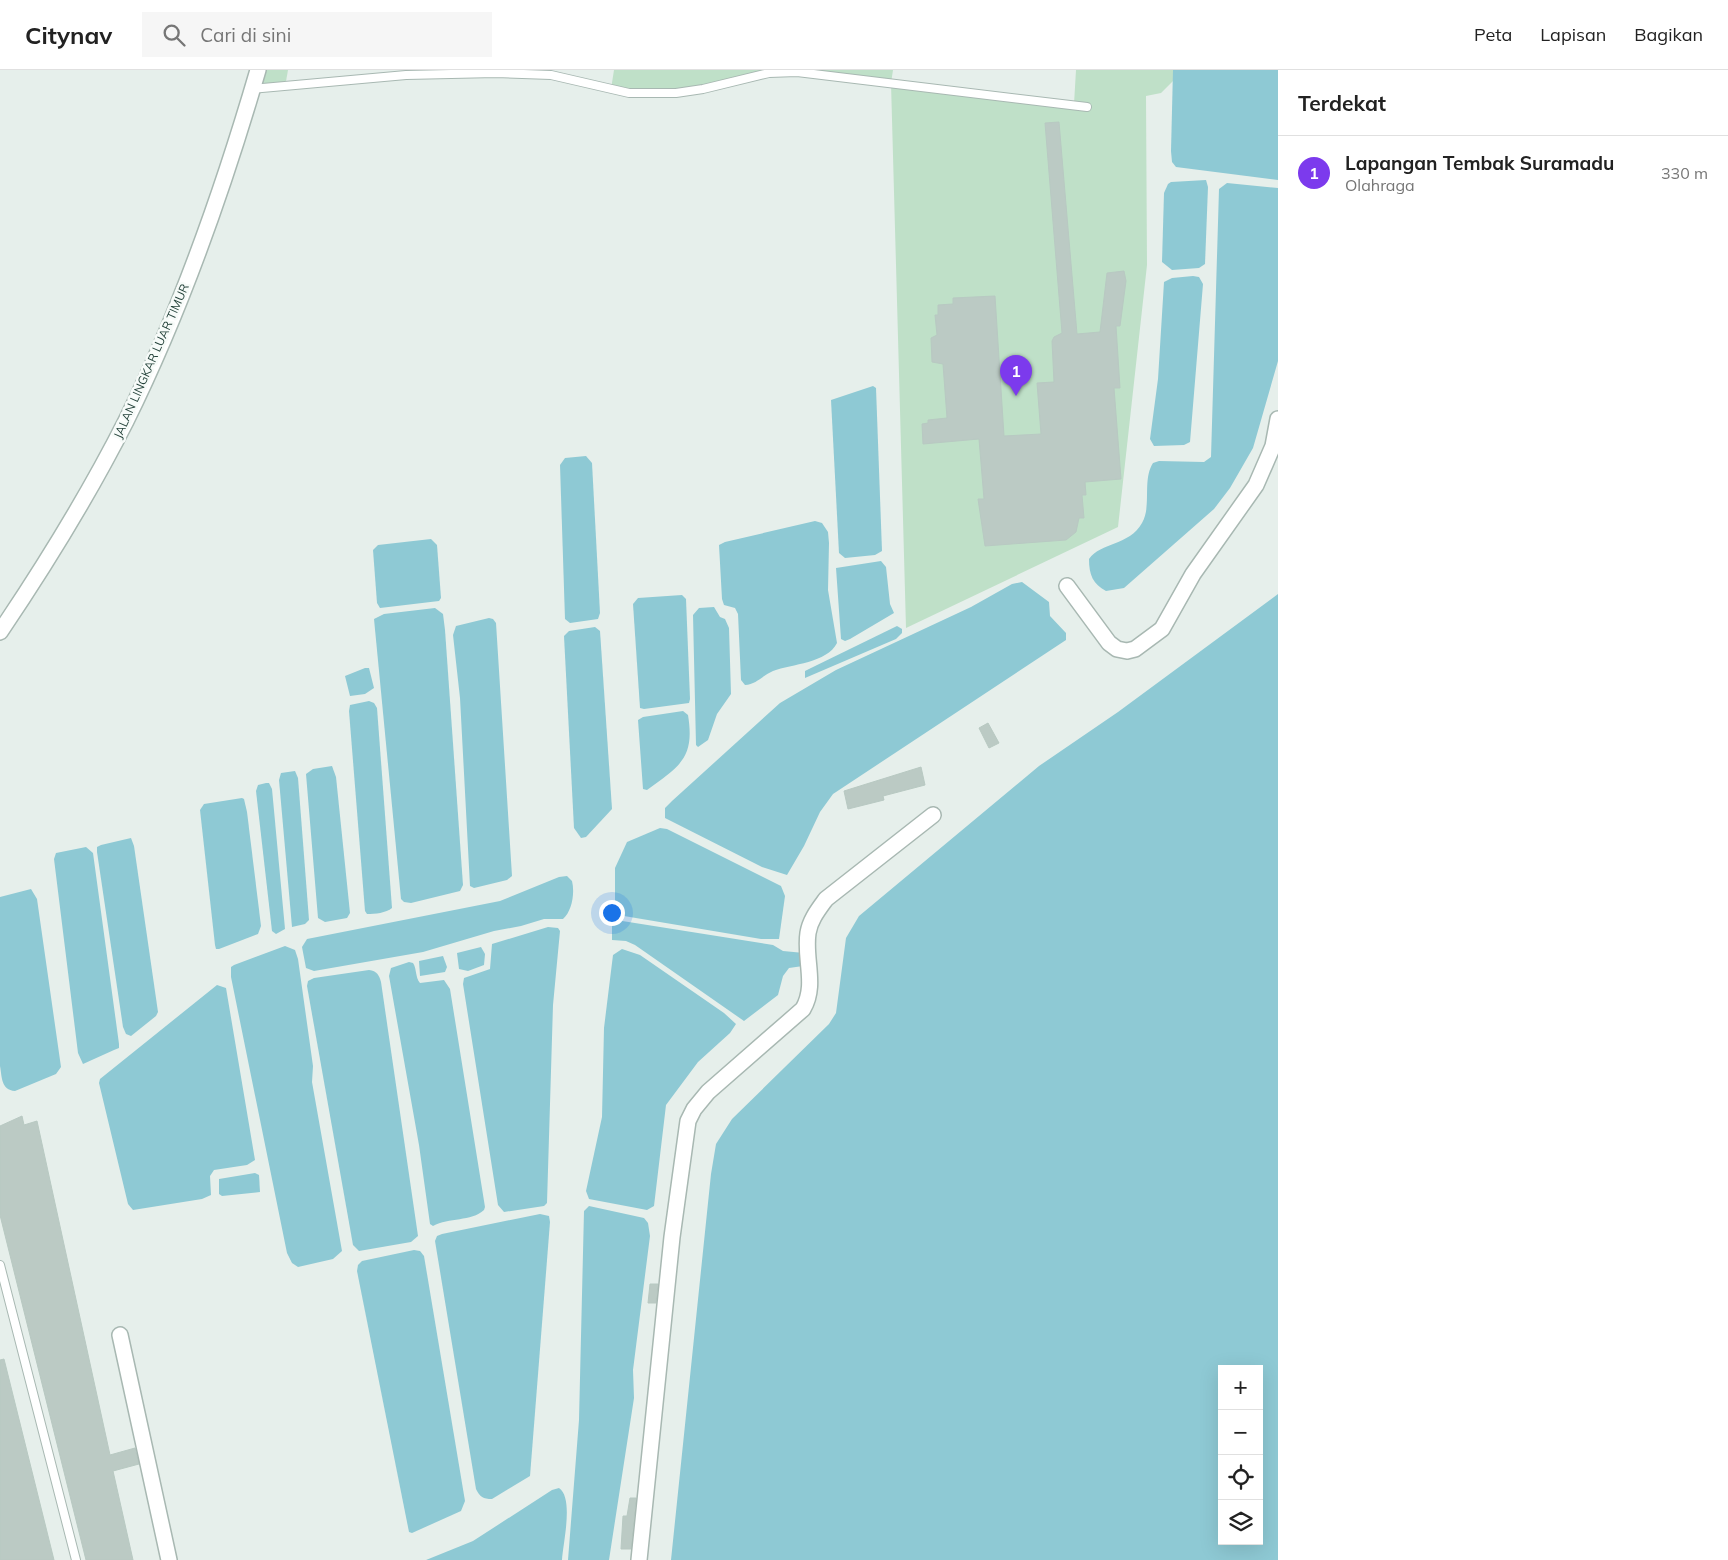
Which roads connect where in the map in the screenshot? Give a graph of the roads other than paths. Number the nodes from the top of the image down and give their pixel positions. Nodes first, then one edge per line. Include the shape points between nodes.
1 (258, 70) edge
2 (252, 89) junction
3 (1087, 106) dead end
4 (1278, 419) edge
5 (1067, 586) dead end
6 (0, 632) edge
7 (933, 815) dead end
8 (0, 1265) edge
9 (120, 1335) dead end
10 (76, 1560) edge
11 (169, 1560) edge
12 (640, 1560) edge

1 - 2 street, JALAN LINGKAR LUAR TIMUR
2 - 3 lane via 406,75 496,73 551,75 629,93 676,93 769,73 798,72
2 - 6 street, JALAN LINGKAR LUAR TIMUR via 201,248 162,343 88,492
4 - 5 street via 1273,446 1256,485 1154,636 1135,649 1117,649 1109,643
7 - 12 street via 826,899 812,918 807,934 810,990 802,1009 708,1092 688,1121 672,1236
8 - 10 lane
9 - 11 street

